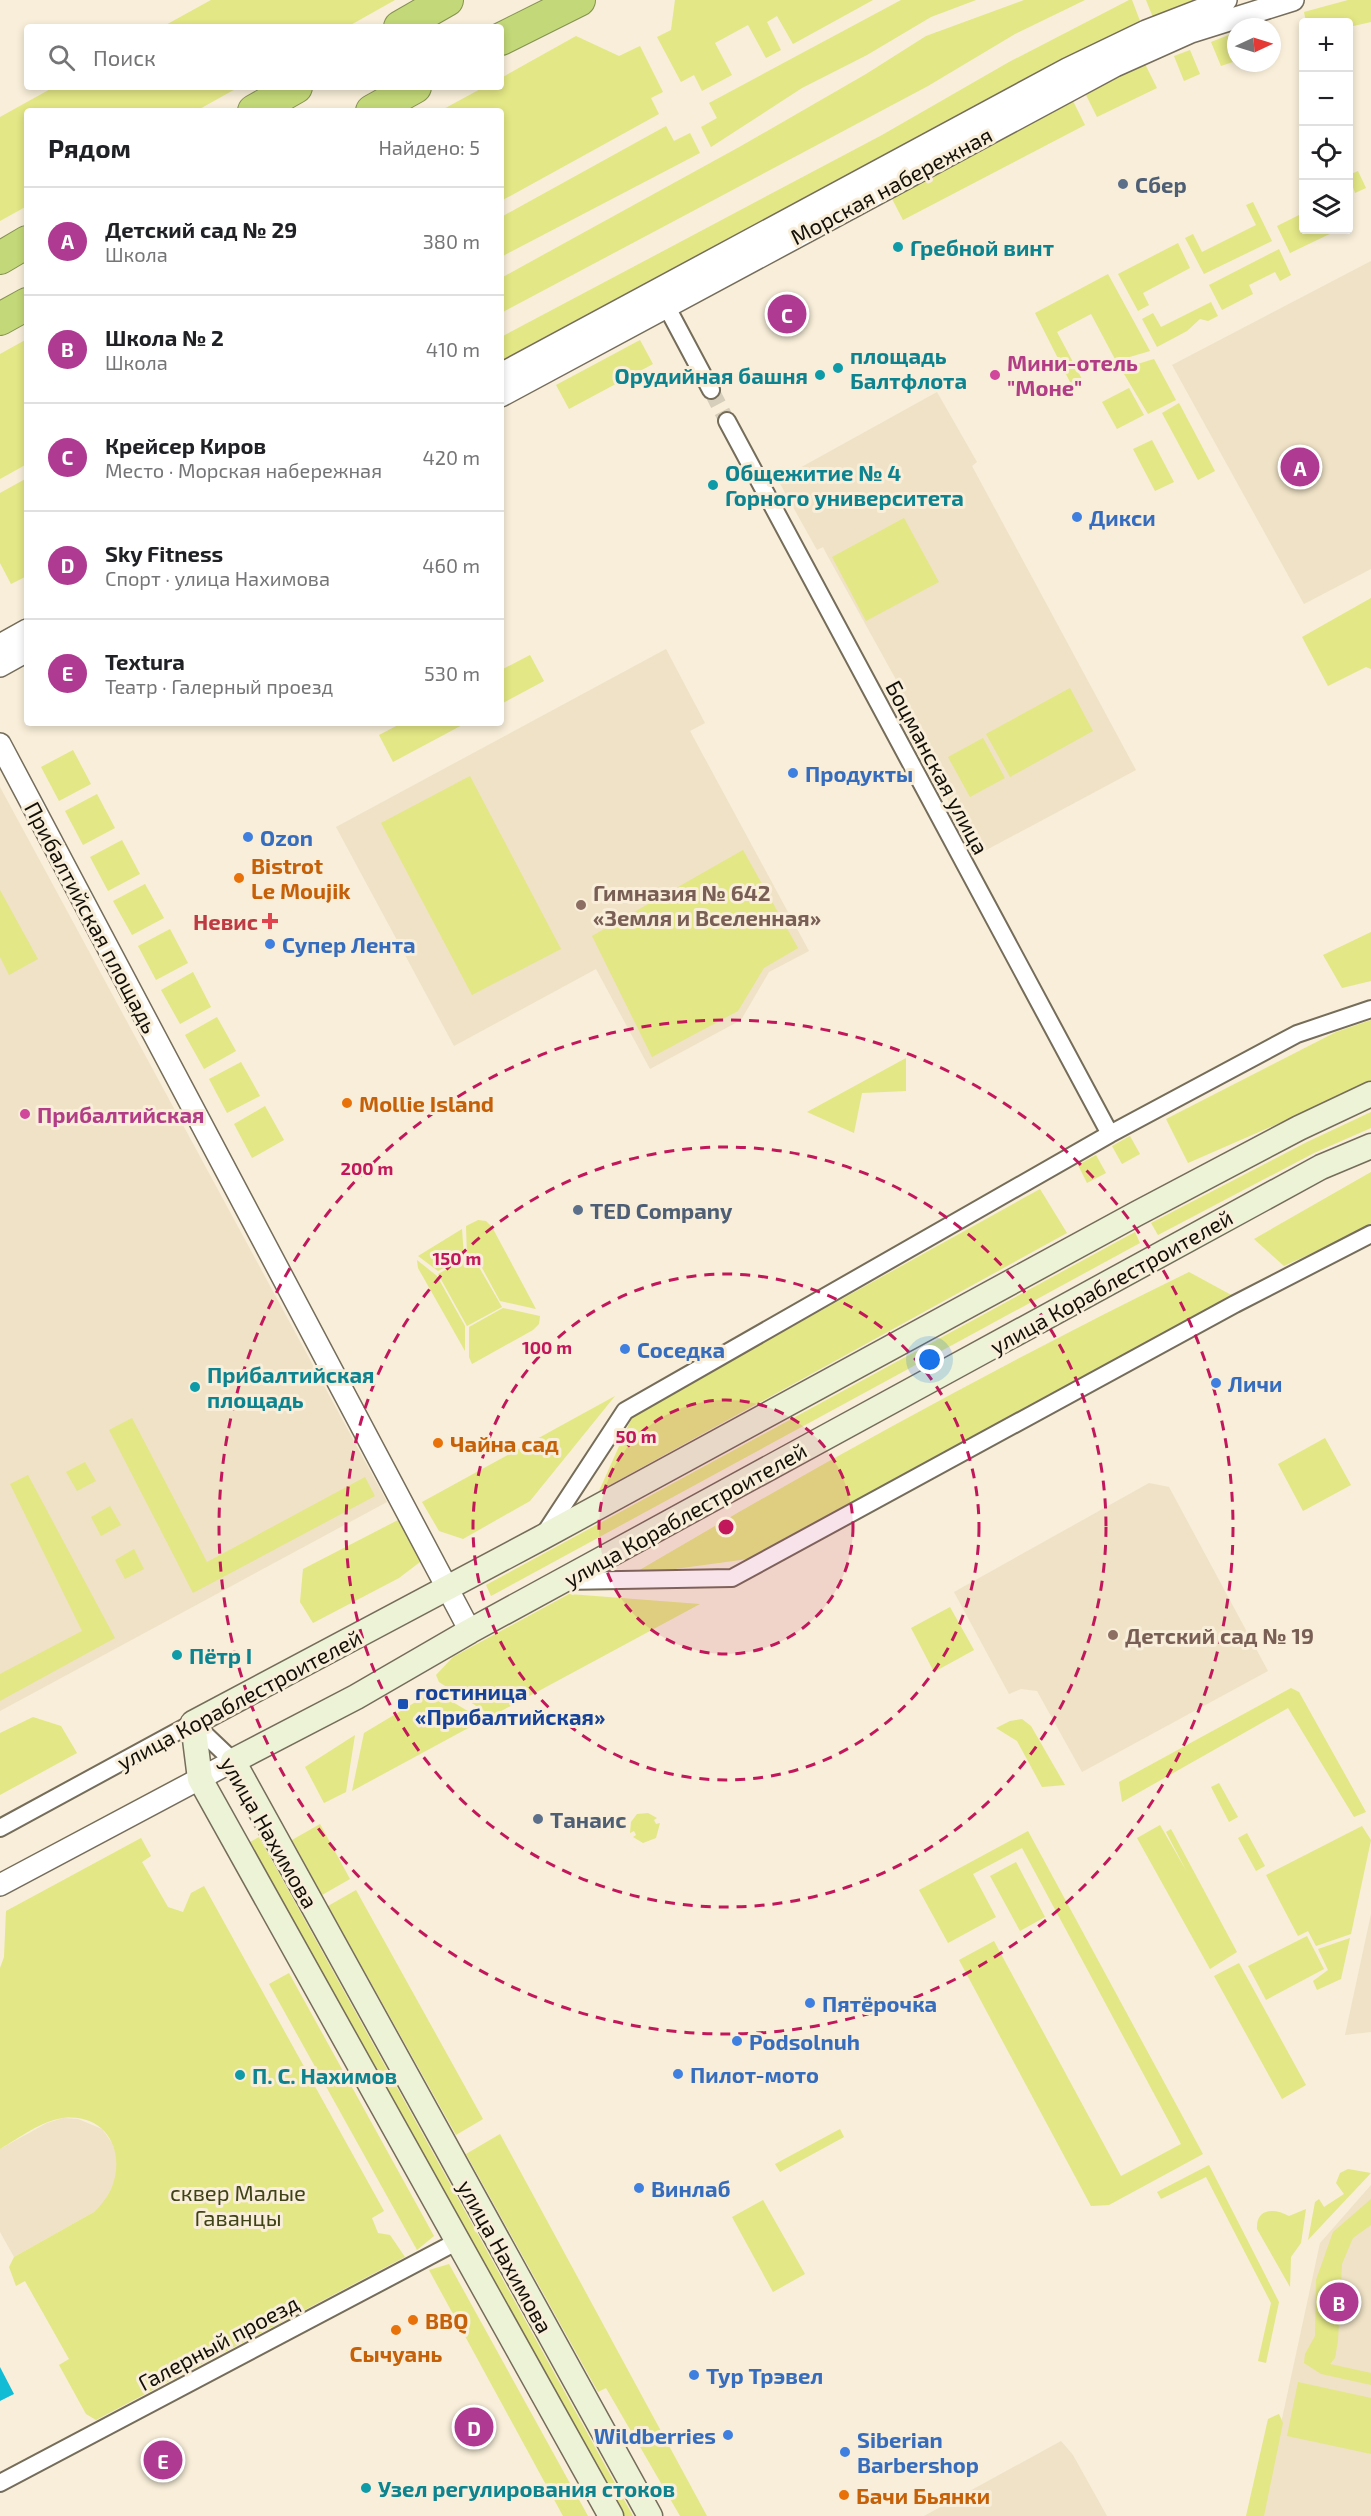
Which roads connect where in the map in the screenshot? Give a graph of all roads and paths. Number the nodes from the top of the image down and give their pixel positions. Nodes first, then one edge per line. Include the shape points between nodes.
1 (447, 0) edge
2 (579, 0) edge
3 (1226, 0) edge
4 (1293, 0) edge
5 (405, 24) edge
6 (504, 38) edge
7 (291, 90) edge
8 (410, 90) edge
9 (259, 108) edge
10 (377, 108) edge
11 (24, 244) edge
12 (0, 258) edge
13 (662, 297) junction
14 (24, 306) edge
15 (0, 319) edge
16 (504, 373) edge
17 (711, 390) tunnel mouth
18 (504, 394) edge
19 (727, 421) tunnel mouth
20 (24, 632) edge
21 (0, 645) edge
22 (24, 653) edge
23 (0, 666) edge
24 (0, 744) edge
25 (1371, 1009) edge
26 (1371, 1094) edge
27 (1110, 1134) junction
28 (1371, 1146) edge
29 (1371, 1234) edge
30 (542, 1538) junction
31 (561, 1581) junction
32 (447, 1587) junction
33 (470, 1631) junction
34 (193, 1723) junction
35 (233, 1761) junction
36 (200, 1779) junction
37 (0, 1828) edge
38 (0, 1885) edge
39 (458, 2241) junction
40 (0, 2483) edge
41 (611, 2516) edge
42 (650, 2516) edge

1 - 5 highway
2 - 6 highway
3 - 13 street, Морская набережная via 1154,27 1077,64
4 - 13 street, Морская набережная via 1191,32 1115,66
7 - 9 highway
8 - 10 highway
11 - 12 highway
13 - 16 street, Морская набережная
13 - 17 street
13 - 18 street, Морская набережная
14 - 15 highway
19 - 27 street, Боцманская улица
20 - 21 street
22 - 23 street
24 - 32 street, Прибалтийская площадь
25 - 27 street, улица Кораблестроителей via 1297,1034
26 - 30 main road, улица Кораблестроителей via 1136,1214
27 - 30 street, улица Кораблестроителей via 625,1411
28 - 31 main road, улица Кораблестроителей via 1321,1167
29 - 31 street via 732,1578
30 - 32 main road, улица Кораблестроителей
31 - 33 main road, улица Кораблестроителей
32 - 33 street, Прибалтийская площадь
32 - 34 main road, улица Кораблестроителей
33 - 35 main road, улица Кораблестроителей via 356,1697
34 - 35 street, улица Нахимова
34 - 36 main road, улица Нахимова
34 - 37 street, улица Кораблестроителей
35 - 36 street, улица Кораблестроителей
35 - 42 main road, улица Нахимова
36 - 38 street, улица Кораблестроителей
36 - 39 main road, улица Нахимова
39 - 40 street, Галерный проезд
39 - 41 main road, улица Нахимова

